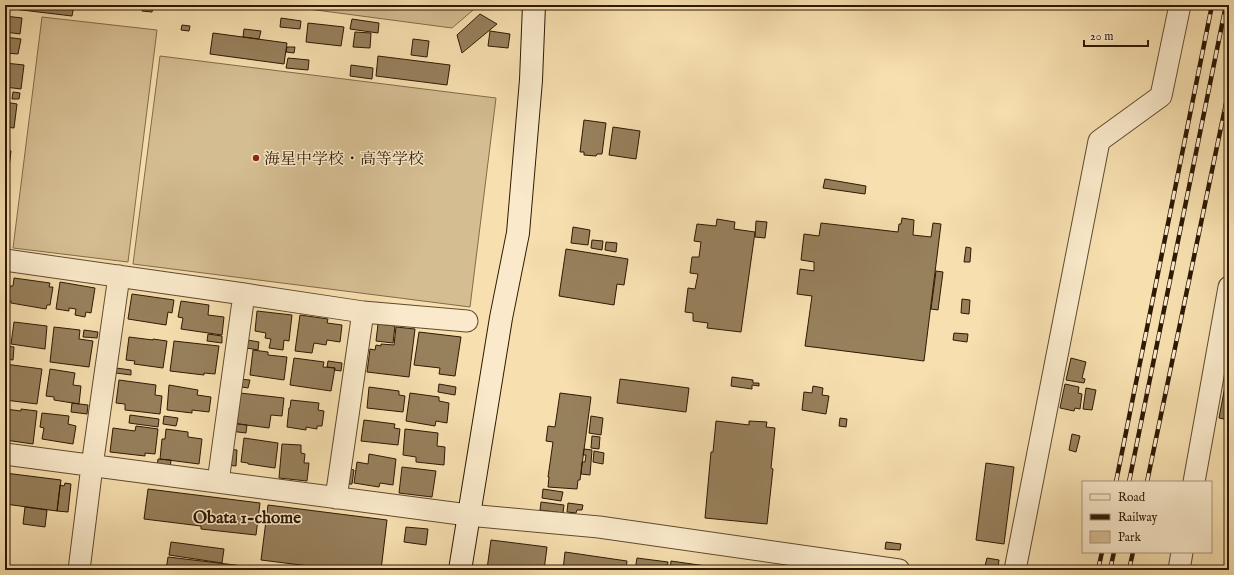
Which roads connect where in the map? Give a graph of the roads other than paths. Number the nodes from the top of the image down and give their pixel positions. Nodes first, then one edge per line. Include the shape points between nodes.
1 (534, 5) edge
2 (1180, 5) edge
3 (5, 260) edge
4 (119, 276) junction
5 (1229, 287) edge
6 (244, 294) junction
7 (363, 312) junction
8 (467, 321) dead end
9 (5, 454) edge
10 (92, 466) junction
11 (1194, 481) edge
12 (218, 482) junction
13 (336, 498) junction
14 (468, 515) junction
15 (1182, 553) edge
16 (79, 570) edge
17 (460, 570) edge
18 (899, 570) edge
19 (1015, 570) edge
20 (1179, 570) edge

1 - 14 street via 531,80 518,233 500,318
2 - 19 street via 1161,96 1099,141
3 - 4 street
4 - 6 street
4 - 10 street
5 - 11 street
6 - 7 street
6 - 12 street
7 - 8 street
7 - 13 street
9 - 10 street
10 - 12 street
10 - 16 street
12 - 13 street
13 - 14 street
14 - 17 street
14 - 18 street via 599,526
15 - 20 street

